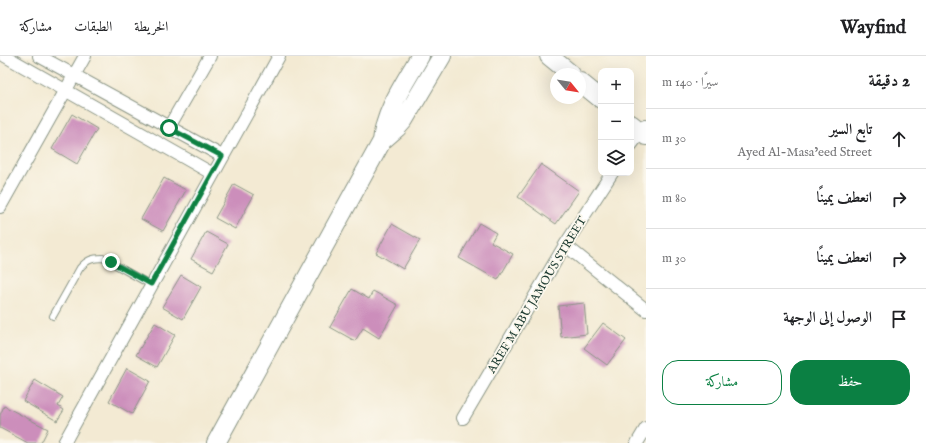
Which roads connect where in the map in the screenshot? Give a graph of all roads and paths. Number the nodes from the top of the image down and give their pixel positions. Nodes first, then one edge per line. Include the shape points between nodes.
1 (5, 56) edge
2 (39, 56) edge
3 (85, 56) edge
4 (210, 56) edge
5 (279, 56) edge
6 (420, 56) edge
7 (442, 56) edge
8 (549, 56) edge
9 (564, 68) edge
10 (74, 75) junction
11 (586, 87) edge
12 (66, 90) junction
13 (598, 97) edge
14 (169, 128) junction
15 (382, 141) junction
16 (222, 156) junction
17 (213, 174) junction
18 (610, 176) edge
19 (0, 207) edge
20 (565, 245) junction
21 (151, 284) junction
22 (646, 310) edge
23 (53, 316) dead end
24 (463, 418) dead end
25 (646, 428) edge
26 (64, 443) edge
27 (216, 443) edge
28 (637, 443) edge

1 - 12 street
2 - 10 street
3 - 10 street
4 - 14 street
5 - 16 street
6 - 15 main road via 389,112
7 - 15 main road via 404,120
8 - 9 main road
10 - 12 street
10 - 14 street
11 - 13 main road
12 - 17 street
12 - 19 street
14 - 16 street
15 - 27 main road
16 - 17 street
17 - 21 street
18 - 20 street, AREF M ABU JAMOUS STREET
20 - 22 street
20 - 24 street, AREF M ABU JAMOUS STREET
21 - 23 lane via 103,258 94,258 80,268
21 - 26 street
25 - 28 street

